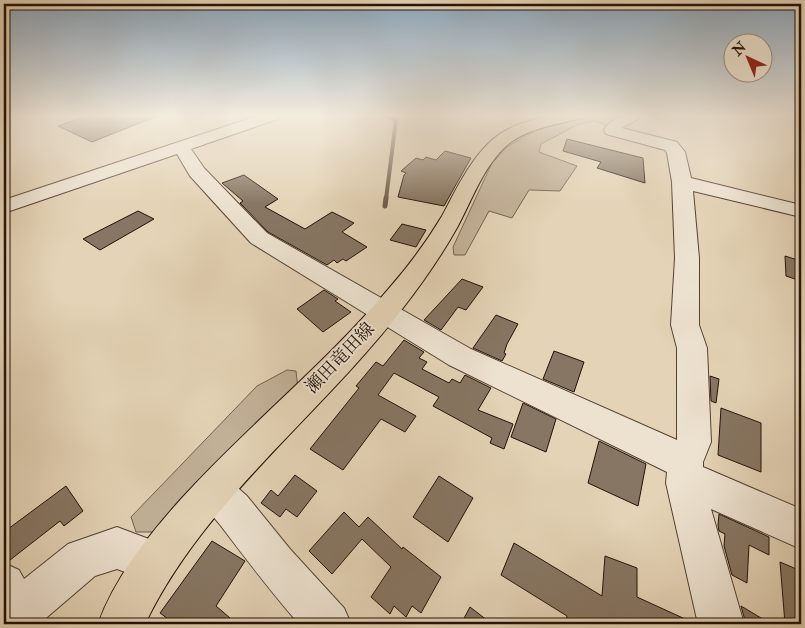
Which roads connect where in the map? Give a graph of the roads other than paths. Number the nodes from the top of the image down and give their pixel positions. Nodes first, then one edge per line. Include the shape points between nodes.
1 (186, 145) edge
2 (498, 145) edge
3 (668, 145) edge
4 (181, 147) junction
5 (682, 182) junction
6 (4, 207) edge
7 (801, 211) edge
8 (383, 313) junction
9 (685, 470) junction
10 (215, 492) junction
11 (801, 528) edge
12 (155, 562) junction
13 (8, 607) edge
14 (121, 624) edge
15 (328, 624) edge
16 (721, 624) edge

1 - 4 street
2 - 8 main road, 瀬田竜田線 via 464,190 447,226 420,266
3 - 5 street via 676,152
4 - 6 street
4 - 8 street via 197,172 259,238
5 - 7 street
5 - 9 street via 687,258 685,325 692,348 694,442
8 - 9 street via 460,357
8 - 10 main road, 瀬田竜田線
9 - 11 street
9 - 16 street
10 - 12 main road, 瀬田竜田線
10 - 15 street
12 - 13 street via 116,548 83,559
12 - 14 main road, 瀬田竜田線

